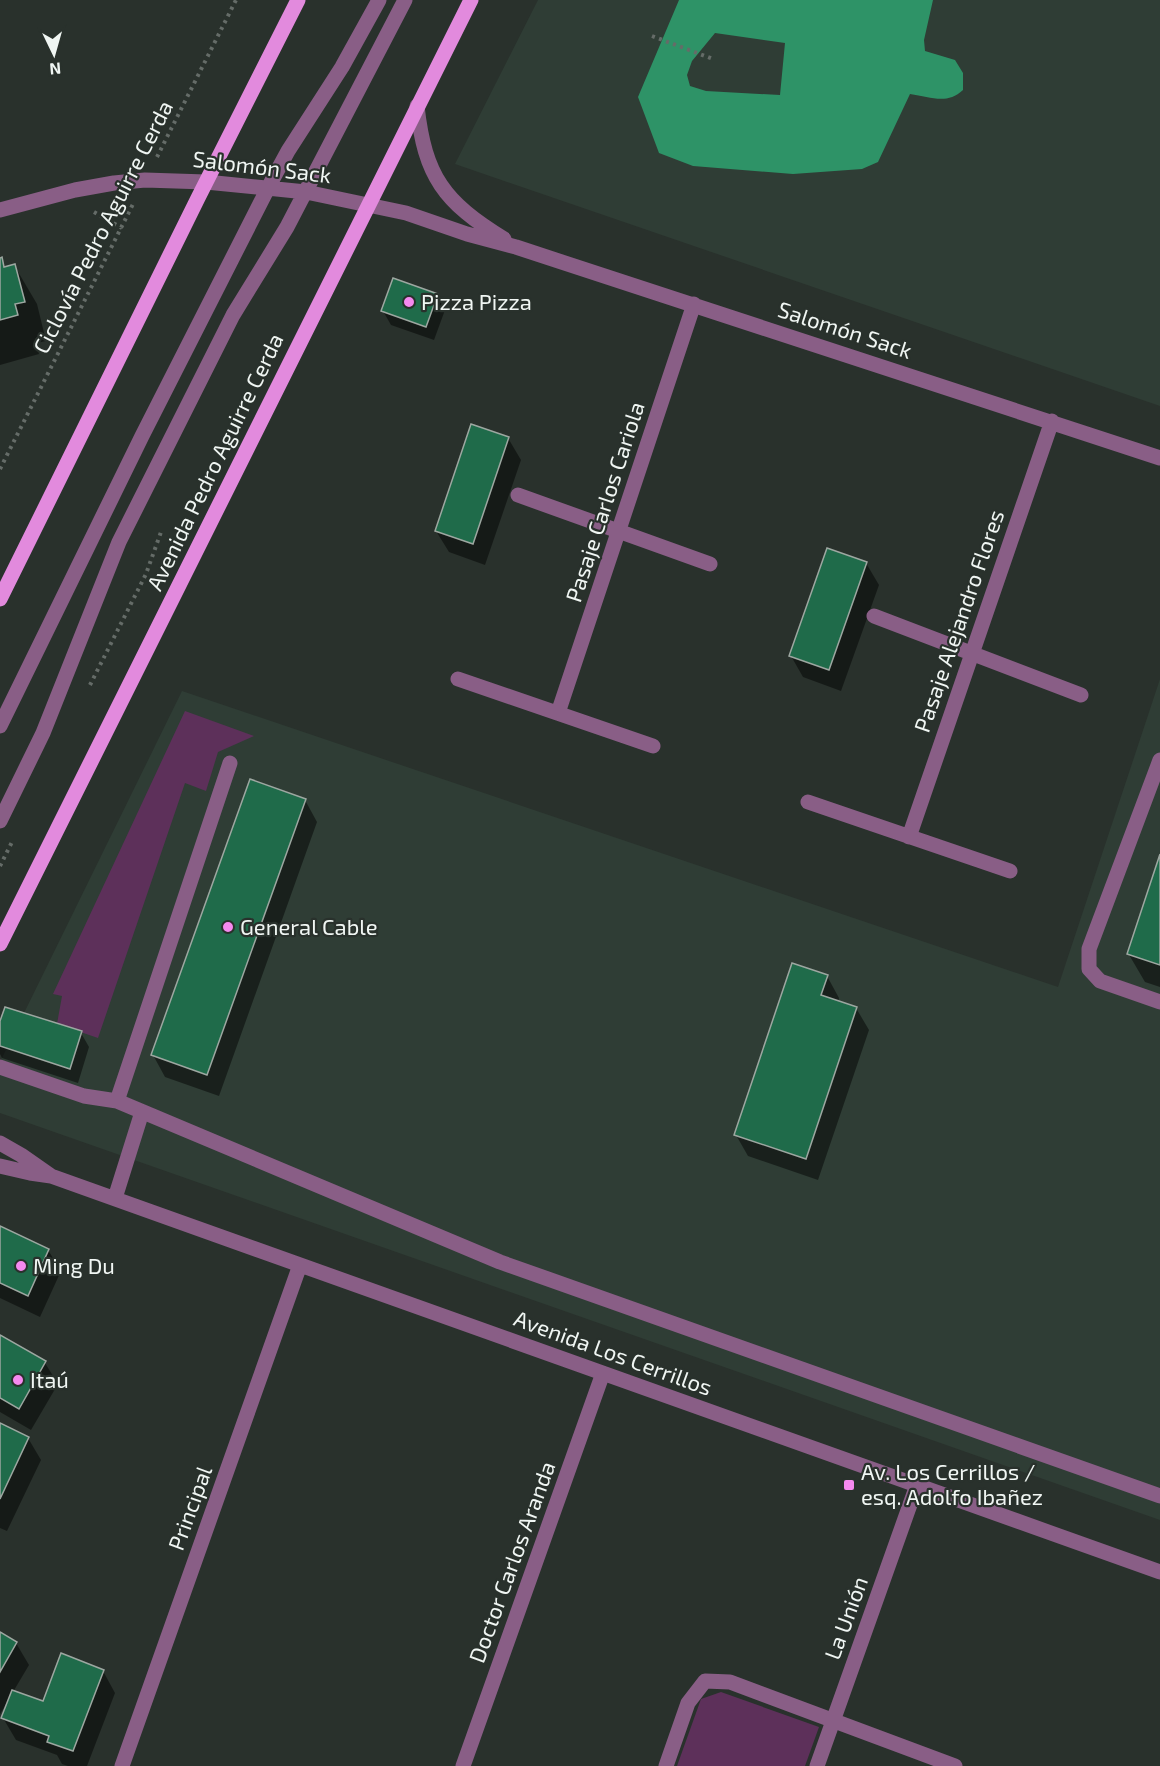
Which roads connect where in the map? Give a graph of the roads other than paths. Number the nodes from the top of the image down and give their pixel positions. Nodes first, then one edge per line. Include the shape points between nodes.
1 (298, 0) edge
2 (379, 0) edge
3 (405, 0) edge
4 (471, 0) edge
5 (417, 106) junction
6 (206, 182) junction
7 (269, 186) junction
8 (306, 192) junction
9 (368, 206) junction
10 (0, 210) edge
11 (516, 246) junction
12 (694, 304) junction
13 (1052, 421) junction
14 (1160, 458) edge
15 (518, 495) dead end
16 (619, 531) junction
17 (710, 564) dead end
18 (0, 599) edge
19 (874, 616) dead end
20 (972, 654) junction
21 (458, 679) dead end
22 (1081, 695) dead end
23 (558, 713) junction
24 (0, 726) edge
25 (653, 746) dead end
26 (1160, 760) edge
27 (230, 763) dead end
28 (808, 802) dead end
29 (0, 821) edge
30 (909, 837) junction
31 (1010, 871) dead end
32 (0, 944) edge
33 (1160, 1002) edge
34 (0, 1066) edge
35 (117, 1101) junction
36 (142, 1112) junction
37 (0, 1143) edge
38 (0, 1166) edge
39 (51, 1176) junction
40 (115, 1198) junction
41 (300, 1265) junction
42 (603, 1373) junction
43 (917, 1485) junction
44 (1160, 1496) edge
45 (1160, 1572) edge
46 (833, 1720) junction
47 (122, 1766) edge
48 (463, 1766) edge
49 (666, 1766) edge
50 (817, 1766) edge
51 (955, 1766) edge

1 - 6 main road
2 - 7 street
3 - 8 street
4 - 5 main road, Avenida Pedro Aguirre Cerda
5 - 9 main road, Avenida Pedro Aguirre Cerda
5 - 11 street, Salomón Sack via 426,155 450,199 473,220
6 - 7 street, Salomón Sack
6 - 10 street, Salomón Sack via 114,183
6 - 18 main road
7 - 8 street, Salomón Sack
7 - 24 street
8 - 9 street, Salomón Sack
8 - 29 street via 233,315 119,542 43,733
9 - 11 street, Salomón Sack via 406,213
9 - 32 main road, Avenida Pedro Aguirre Cerda
11 - 12 street, Salomón Sack
12 - 13 street, Salomón Sack
12 - 16 street, Pasaje Carlos Cariola
13 - 14 street, Salomón Sack
13 - 20 street, Pasaje Alejandro Flores
15 - 16 street
16 - 17 street
16 - 23 street, Pasaje Carlos Cariola
19 - 20 street
20 - 22 street
20 - 30 street, Pasaje Alejandro Flores
21 - 23 street
23 - 25 street
26 - 33 street via 1089,949 1089,969 1100,981
27 - 35 street
28 - 30 street
30 - 31 street
34 - 35 street via 84,1096
35 - 36 street
36 - 40 street
36 - 44 street via 500,1262
37 - 39 street, Avenida Los Cerrillos
38 - 39 street, Avenida Los Cerrillos
39 - 40 street, Avenida Los Cerrillos
40 - 41 street, Avenida Los Cerrillos
41 - 42 street, Avenida Los Cerrillos
41 - 47 street, Principal
42 - 43 street, Avenida Los Cerrillos
42 - 48 street, Doctor Carlos Aranda
43 - 45 street, Avenida Los Cerrillos
43 - 46 street, La Unión
46 - 49 street via 730,1682 705,1681 688,1703
46 - 50 street, La Unión
46 - 51 street

